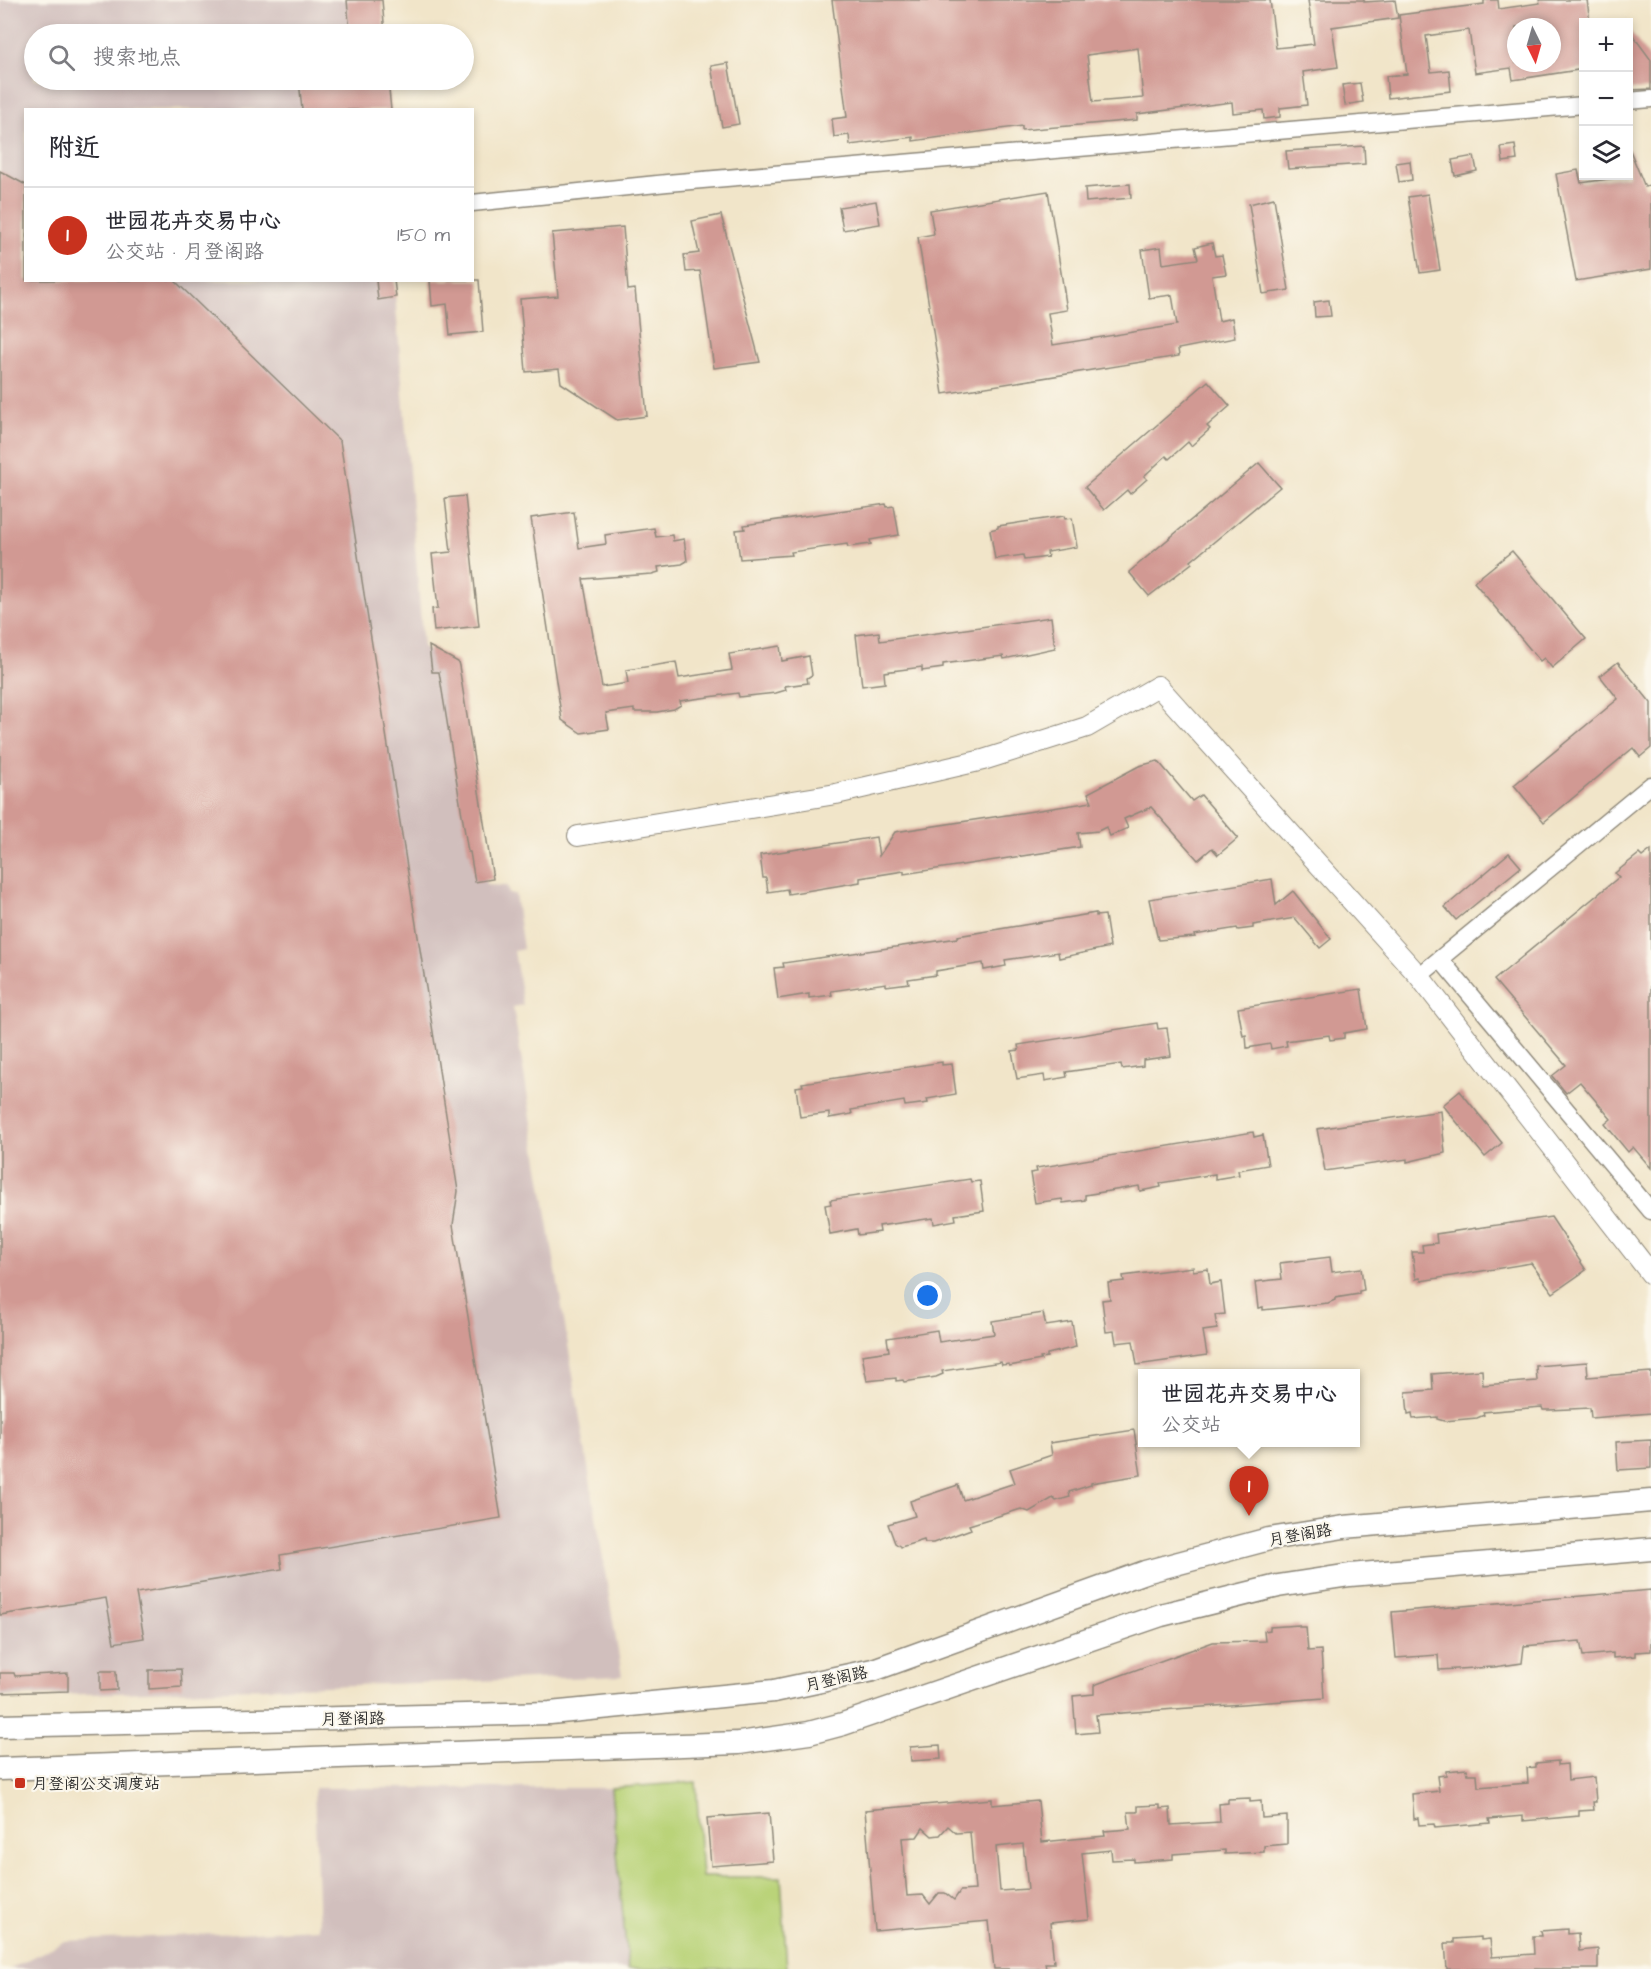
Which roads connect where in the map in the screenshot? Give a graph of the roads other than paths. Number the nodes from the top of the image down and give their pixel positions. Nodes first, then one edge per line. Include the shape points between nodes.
1 (1651, 99) edge
2 (1633, 101) edge
3 (1579, 105) edge
4 (474, 203) edge
5 (1651, 785) edge
6 (578, 836) dead end
7 (1440, 959) junction
8 (1419, 976) junction
9 (1651, 1211) edge
10 (1651, 1274) edge
11 (1651, 1501) edge
12 (1651, 1549) edge
13 (0, 1726) edge
14 (0, 1769) edge

1 - 2 street
3 - 4 street
5 - 7 street
6 - 8 street via 836,794 982,760 1087,727 1158,686
7 - 8 street
7 - 9 street
8 - 10 street
11 - 13 main road, 月登阁路 via 1344,1527 1269,1539 1145,1572 873,1670 774,1691 550,1713
12 - 14 main road via 1350,1575 1278,1586 1161,1615 843,1724 739,1743

